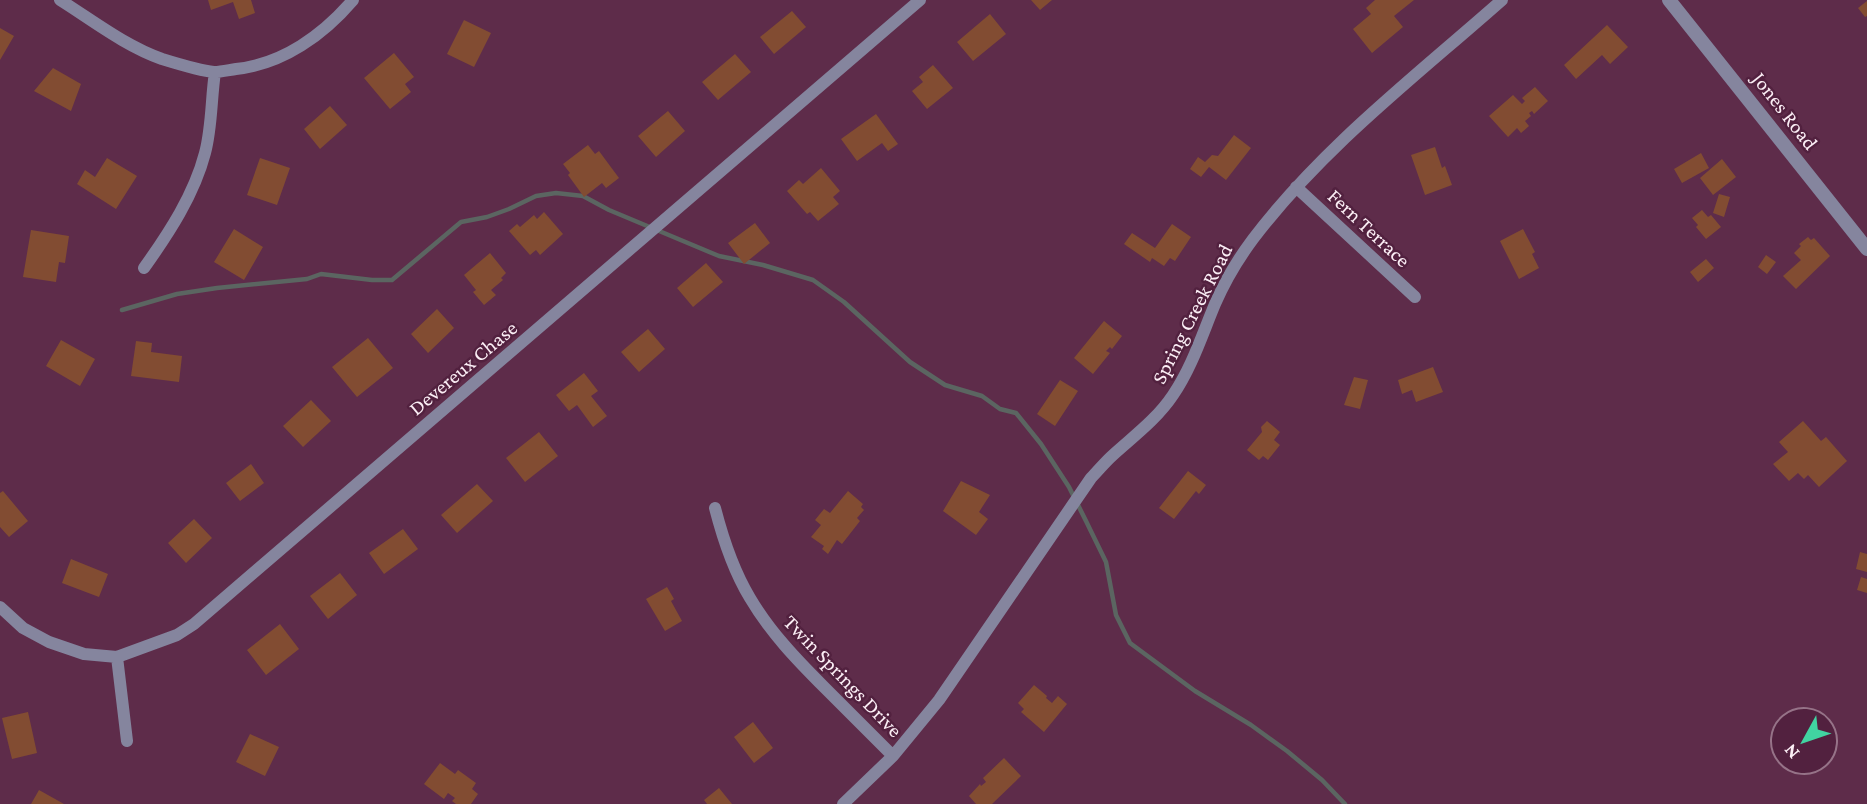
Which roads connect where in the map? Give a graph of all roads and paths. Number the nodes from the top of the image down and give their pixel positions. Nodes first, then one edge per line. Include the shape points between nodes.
1 (60, 0) edge
2 (353, 0) edge
3 (920, 0) edge
4 (1502, 0) edge
5 (1670, 0) edge
6 (215, 72) junction
7 (1296, 187) junction
8 (1867, 250) edge
9 (144, 268) dead end
10 (1415, 296) dead end
11 (715, 508) dead end
12 (0, 607) edge
13 (117, 657) junction
14 (127, 741) dead end
15 (893, 756) junction
16 (843, 804) edge

1 - 6 street via 162,59
2 - 6 street via 302,46 269,62
3 - 13 street, Devereux Chase via 194,624
4 - 7 street, Spring Creek Road via 1349,134
5 - 8 street, Jones Road
6 - 9 street via 205,153 194,185
7 - 10 street, Fern Terrace
7 - 15 street, Spring Creek Road via 1232,271 1172,397 1091,478 939,700
11 - 15 street, Twin Springs Drive via 735,568 767,624
12 - 13 street, Devereux Chase via 23,628 49,642 84,654
13 - 14 street
15 - 16 street, Spring Creek Road

